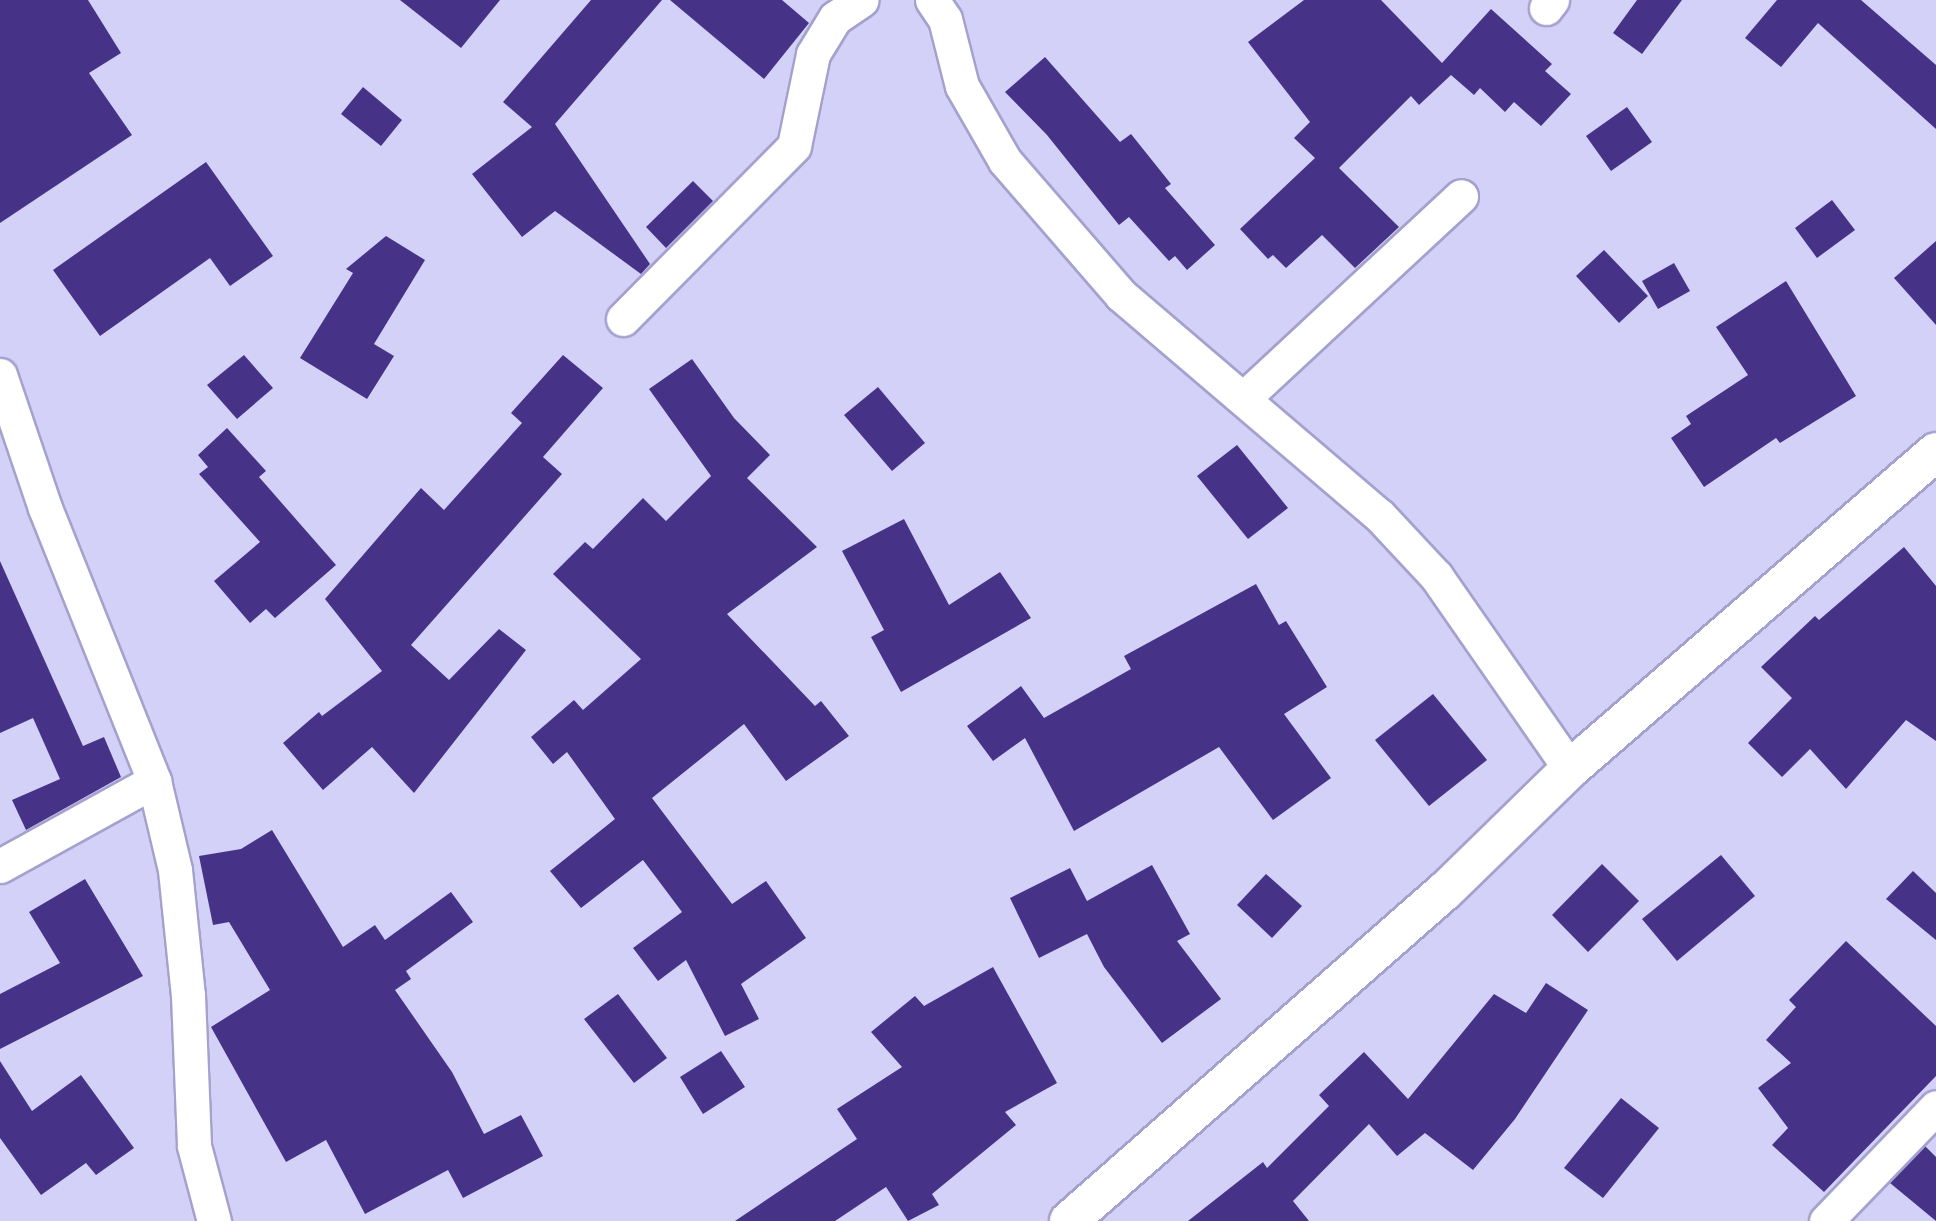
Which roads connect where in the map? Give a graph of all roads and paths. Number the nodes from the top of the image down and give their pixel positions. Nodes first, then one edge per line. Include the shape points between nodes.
1 (862, 0) edge
2 (932, 0) edge
3 (1461, 196) dead end
4 (623, 318) dead end
5 (0, 375) edge
6 (1245, 397) junction
7 (1936, 452) edge
8 (1570, 769) junction
9 (154, 782) junction
10 (0, 866) edge
11 (1936, 1107) edge
12 (214, 1221) edge
13 (1069, 1221) edge
14 (1826, 1221) edge

1 - 4 street via 835,18 813,54 794,146
2 - 6 street via 945,19 962,86 1005,161 1121,295
3 - 6 street
5 - 9 street via 45,508
6 - 8 street via 1380,516 1436,576
7 - 8 street
8 - 13 street via 1444,892
9 - 10 street
9 - 12 street via 176,882 188,995 194,1146
11 - 14 street

